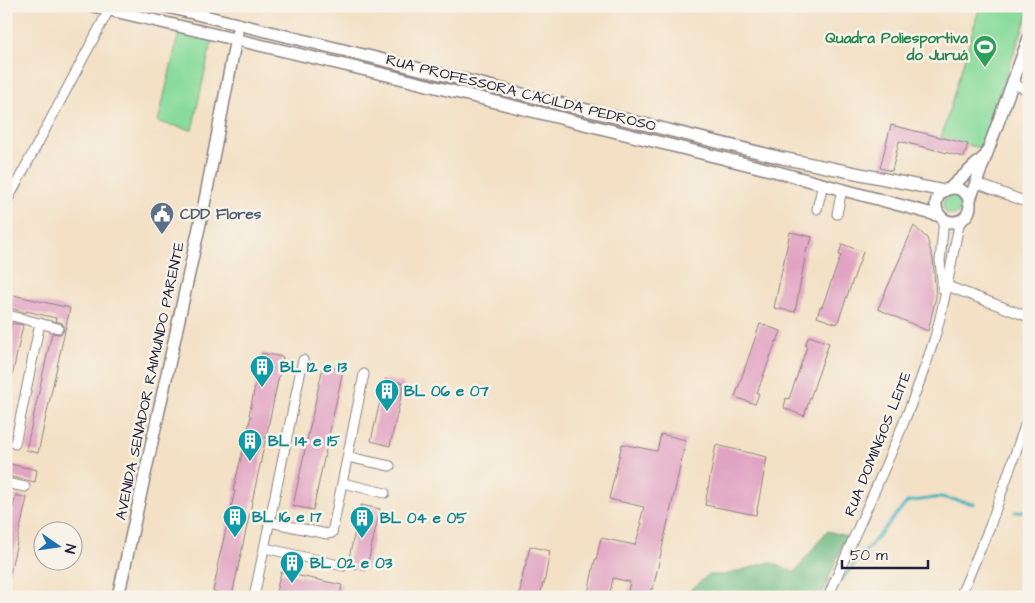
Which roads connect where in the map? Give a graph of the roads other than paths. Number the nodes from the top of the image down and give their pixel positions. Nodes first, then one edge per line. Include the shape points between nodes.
1 (93, 6) edge
2 (164, 6) edge
3 (110, 8) edge
4 (238, 25) junction
5 (1029, 38) edge
6 (236, 41) junction
7 (1012, 84) junction
8 (1029, 90) edge
9 (986, 155) junction
10 (976, 183) junction
11 (823, 184) junction
12 (842, 189) junction
13 (947, 190) junction
14 (969, 202) junction
15 (6, 203) edge
16 (1029, 203) edge
17 (817, 209) dead end
18 (837, 214) dead end
19 (942, 218) junction
20 (960, 220) junction
21 (944, 285) junction
22 (1029, 317) edge
23 (6, 318) edge
24 (40, 323) junction
25 (58, 328) dead end
26 (303, 360) dead end
27 (364, 374) dead end
28 (1029, 414) edge
29 (15, 444) dead end
30 (348, 457) junction
31 (390, 466) dead end
32 (6, 483) edge
33 (343, 483) junction
34 (25, 487) dead end
35 (385, 493) dead end
36 (270, 522) junction
37 (265, 548) junction
38 (344, 566) dead end
39 (118, 597) edge
40 (254, 597) edge
41 (828, 597) edge
42 (960, 597) edge

1 - 3 street, RUA PROFESSORA CACILDA PEDROSO
2 - 4 street, RUA PROFESSORA CACILDA PEDROSO
3 - 6 street, RUA PROFESSORA CACILDA PEDROSO
3 - 15 street
4 - 6 street, AVENIDA SENADOR RAIMUNDO PARENTE
4 - 13 street, RUA PROFESSORA CACILDA PEDROSO via 782,158
5 - 7 street
6 - 11 street, RUA PROFESSORA CACILDA PEDROSO via 387,75
6 - 39 street, AVENIDA SENADOR RAIMUNDO PARENTE via 204,204
7 - 8 street
7 - 9 street
9 - 10 street
9 - 13 street
10 - 14 street
10 - 16 street
11 - 12 street, RUA PROFESSORA CACILDA PEDROSO
11 - 17 street
12 - 18 street
12 - 19 street, RUA PROFESSORA CACILDA PEDROSO
13 - 14 street via 962,191
13 - 19 street via 940,195 936,205
14 - 20 street via 968,213
19 - 20 street via 949,222
19 - 21 street, RUA DOMINGOS LEITE via 940,261
20 - 21 street, RUA DOMINGOS LEITE
21 - 22 street
21 - 41 street, RUA DOMINGOS LEITE via 945,299 934,341 899,435
23 - 24 street via 12,316
24 - 25 street
24 - 29 street
26 - 36 street
27 - 30 street
28 - 42 street via 990,526
30 - 31 street
30 - 33 street
32 - 34 street
33 - 35 street
33 - 36 street via 330,534
36 - 37 street
37 - 38 street
37 - 40 street

